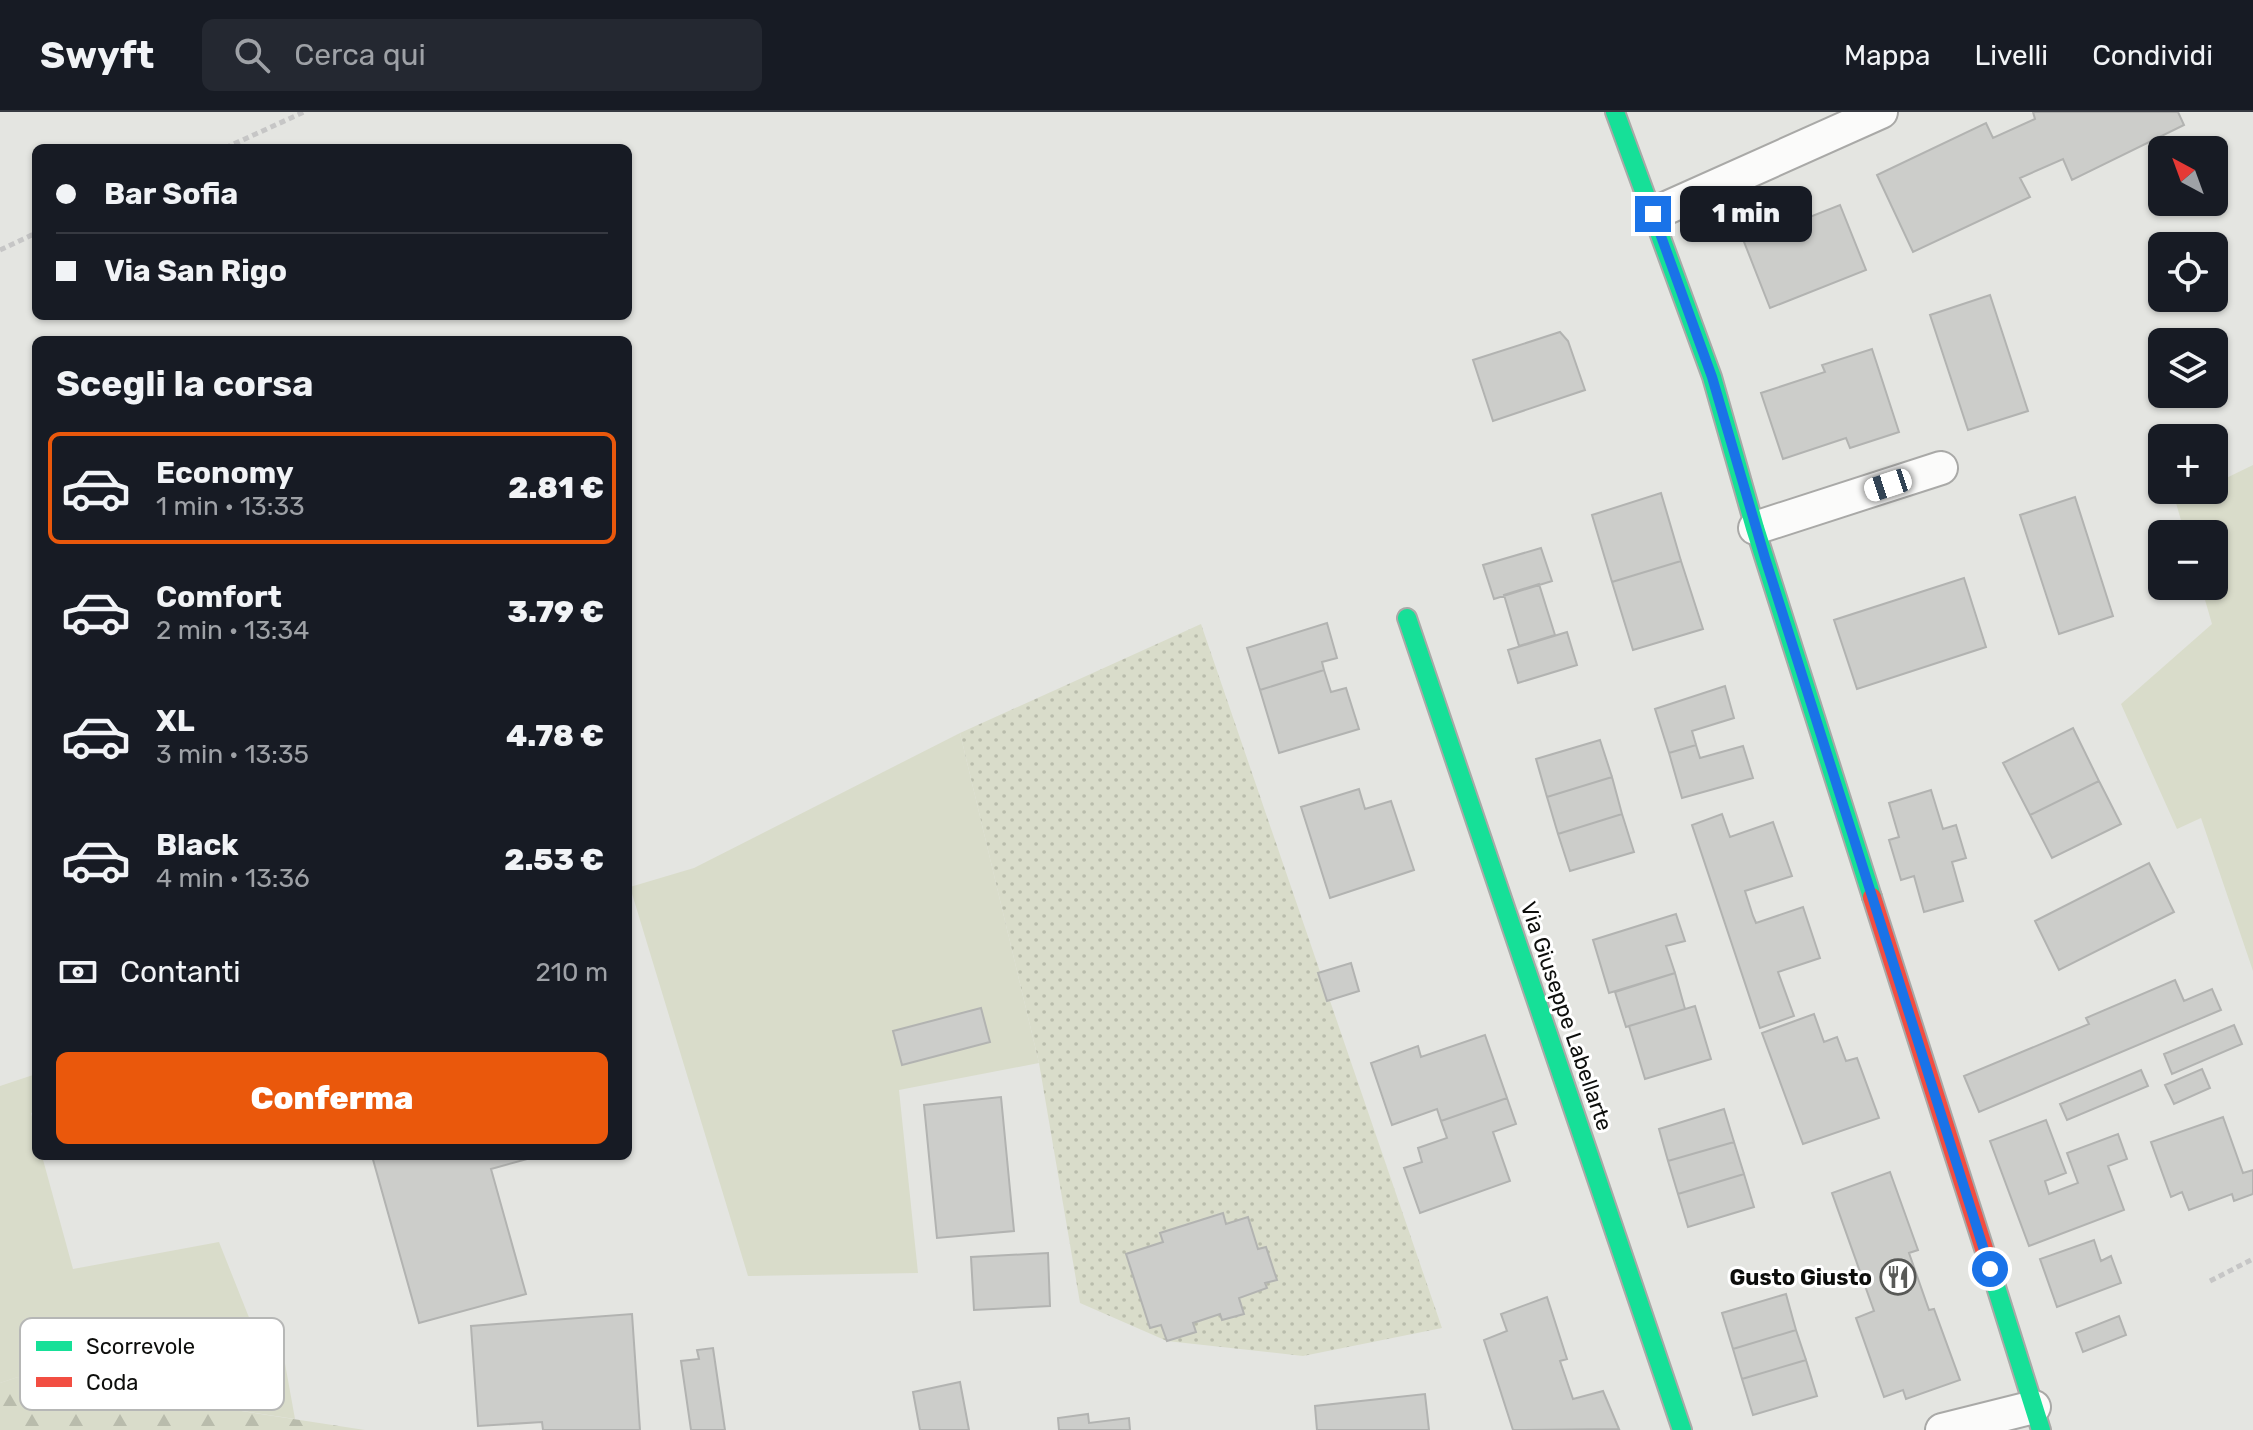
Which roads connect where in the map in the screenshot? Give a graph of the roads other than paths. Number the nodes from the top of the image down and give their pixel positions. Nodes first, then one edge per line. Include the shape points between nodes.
1 (1615, 112) edge
2 (1881, 112) edge
3 (1653, 214) junction
4 (1941, 468) dead end
5 (1755, 528) junction
6 (1407, 618) dead end
7 (2038, 1419) edge
8 (1682, 1430) edge
9 (1942, 1430) edge

1 - 3 street
2 - 3 street
3 - 5 street via 1712,377
4 - 5 street
5 - 7 street
6 - 8 street, Via Giuseppe Labellarte
7 - 9 street

